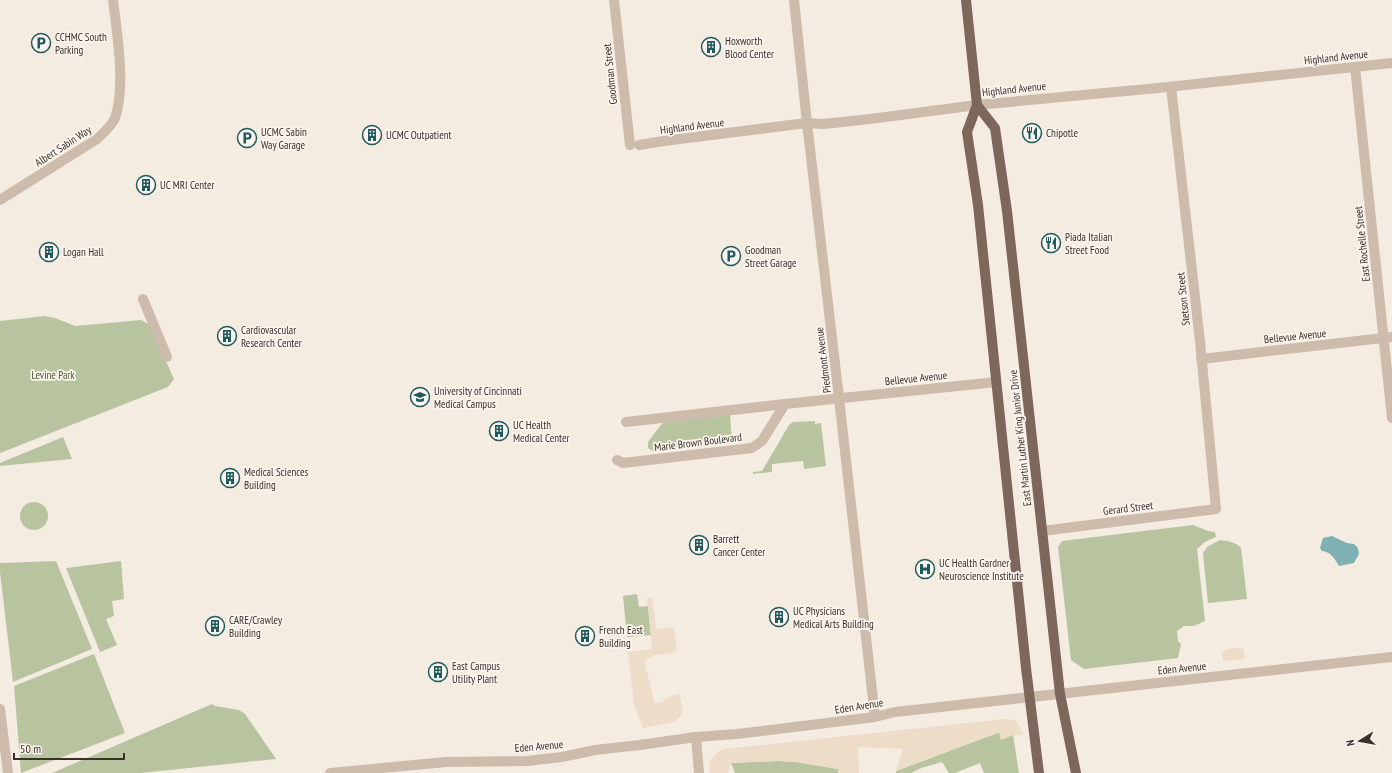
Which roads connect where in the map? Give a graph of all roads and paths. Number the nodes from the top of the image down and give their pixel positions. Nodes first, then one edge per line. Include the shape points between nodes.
1 (113, 0) edge
2 (614, 0) edge
3 (794, 0) edge
4 (966, 0) edge
5 (1392, 63) edge
6 (1355, 67) junction
7 (1171, 87) junction
8 (977, 105) junction
9 (807, 123) junction
10 (634, 145) joint
11 (0, 200) edge
12 (143, 299) dead end
13 (1387, 338) edge
14 (167, 357) dead end
15 (1201, 359) junction
16 (996, 382) junction
17 (839, 398) junction
18 (785, 404) junction
19 (1392, 418) edge
20 (626, 422) dead end
21 (617, 460) dead end
22 (1216, 509) joint
23 (1042, 531) junction
24 (1392, 657) edge
25 (1060, 694) junction
26 (1030, 697) junction
27 (0, 709) edge
28 (875, 717) junction
29 (696, 738) junction
30 (8, 773) edge
31 (330, 773) edge
32 (699, 773) edge
33 (1039, 773) edge
34 (1076, 773) edge

1 - 11 street, Albert Sabin Way via 120,86 114,119 97,139
2 - 10 street, Goodman Street
3 - 9 street, Piedmont Avenue
4 - 8 main road, East Martin Luther King Junior Drive
5 - 6 street, Highland Avenue
6 - 7 street, Highland Avenue
6 - 13 street, East Rochelle Street
7 - 8 street, Highland Avenue
7 - 15 street, Stetson Street
8 - 9 street, Highland Avenue via 823,124
8 - 16 main road, East Martin Luther King Junior Drive via 967,132 978,205
8 - 23 main road, East Martin Luther King Junior Drive via 994,128 1007,211
9 - 10 street, Highland Avenue
9 - 17 street, Piedmont Avenue
12 - 14 street
13 - 15 street, Bellevue Avenue
13 - 19 street, East Rochelle Street
15 - 22 street, Stetson Street
16 - 17 street, Bellevue Avenue
16 - 26 main road, East Martin Luther King Junior Drive
17 - 18 street
17 - 28 street, Piedmont Avenue
18 - 20 street
18 - 21 street, Marie Brown Boulevard via 762,441 752,448 623,463
22 - 23 street, Gerard Street
23 - 25 main road, East Martin Luther King Junior Drive
24 - 25 street, Eden Avenue
25 - 26 street, Eden Avenue
25 - 34 main road, East Martin Luther King Junior Drive
26 - 28 street, Eden Avenue via 895,712
26 - 33 main road, East Martin Luther King Junior Drive
27 - 30 street
28 - 29 street, Eden Avenue
29 - 31 street, Eden Avenue via 527,761 446,762
29 - 32 street

